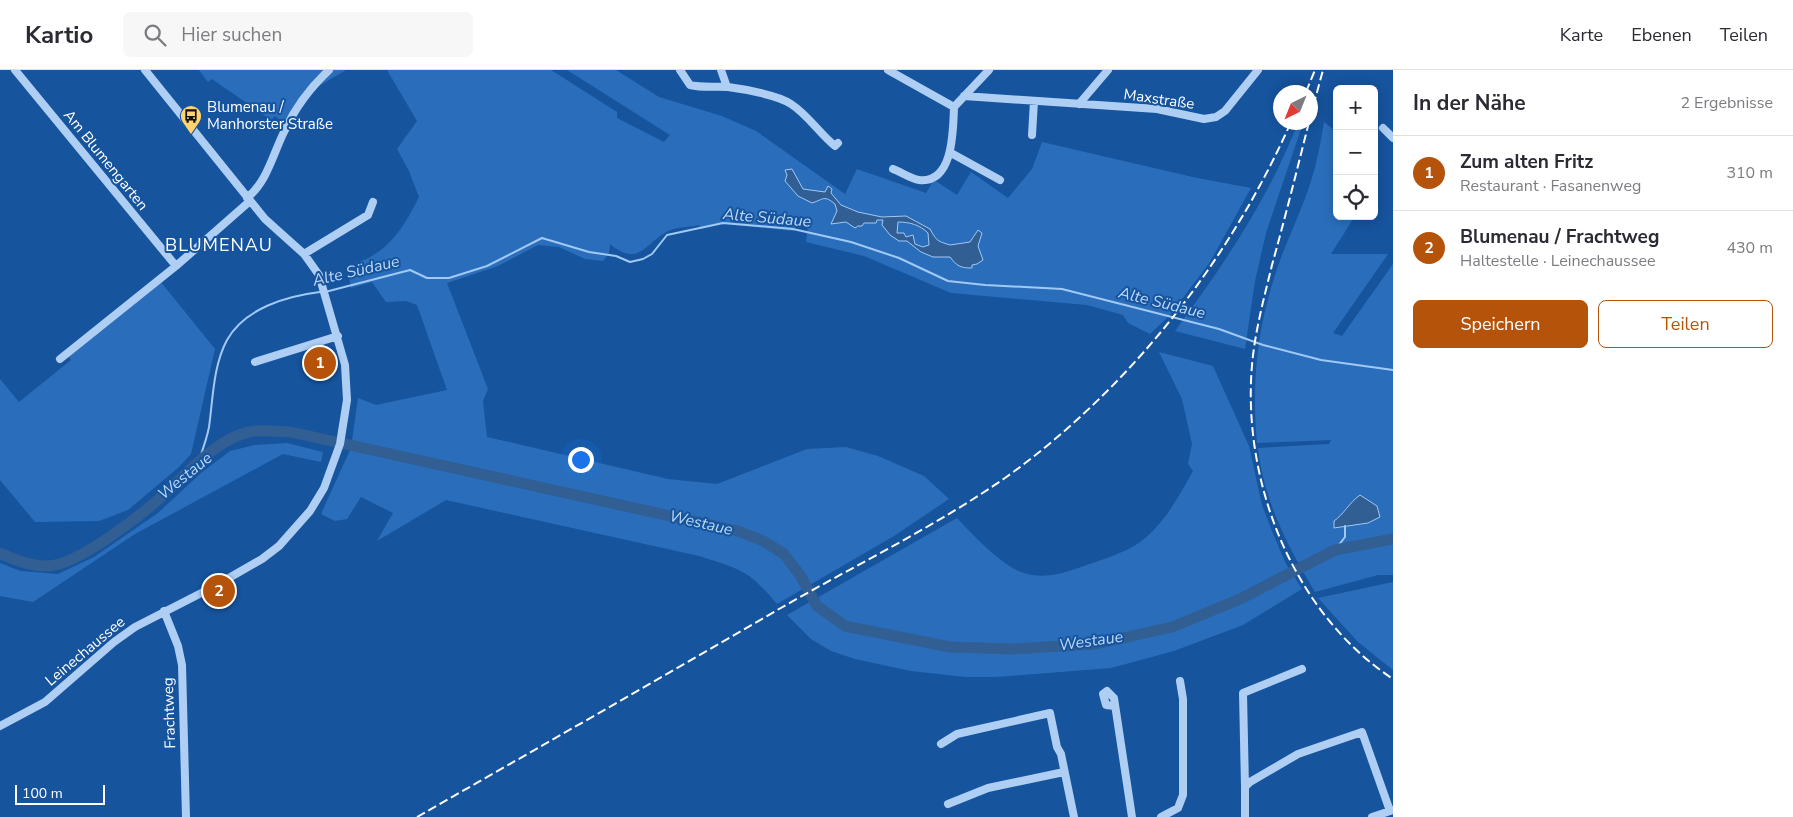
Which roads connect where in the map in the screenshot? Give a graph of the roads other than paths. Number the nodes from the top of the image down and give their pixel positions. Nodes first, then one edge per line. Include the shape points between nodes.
1 (15, 70) edge
2 (145, 70) edge
3 (330, 70) edge
4 (680, 70) edge
5 (721, 70) edge
6 (888, 70) edge
7 (989, 70) edge
8 (1108, 70) edge
9 (1258, 70) edge
10 (727, 87) junction
11 (964, 96) junction
12 (1034, 101) junction
13 (1079, 104) junction
14 (954, 107) junction
15 (1383, 128) dead end
16 (1032, 135) dead end
17 (1393, 138) edge
18 (838, 143) dead end
19 (952, 153) junction
20 (893, 169) dead end
21 (1000, 180) dead end
22 (249, 199) junction
23 (373, 202) dead end
24 (304, 254) junction
25 (176, 266) junction
26 (338, 336) junction
27 (60, 359) dead end
28 (255, 362) dead end
29 (164, 611) junction
30 (1302, 669) dead end
31 (1180, 681) dead end
32 (1114, 706) dead end
33 (0, 726) edge
34 (941, 744) dead end
35 (1064, 772) junction
36 (1245, 787) junction
37 (948, 804) dead end
38 (1392, 810) edge
39 (186, 817) edge
40 (1074, 817) edge
41 (1132, 817) edge
42 (1161, 817) edge
43 (1245, 817) edge
44 (1372, 817) edge

1 - 25 street, Am Blumengarten
2 - 22 street, Leinechaussee
3 - 22 street via 292,117 262,183
4 - 10 street via 690,85
5 - 10 street
6 - 14 street
7 - 11 street
8 - 13 street
9 - 13 street, Maxstraße via 1225,111 1216,117 1204,119 1157,109
10 - 18 street via 788,102 811,121 821,135 835,146
11 - 12 street, Maxstraße
11 - 14 street
12 - 13 street, Maxstraße
12 - 16 street
14 - 19 street
15 - 17 street
19 - 20 street via 938,173 929,179 918,180
19 - 21 street
22 - 24 street, Leinechaussee via 264,219
22 - 25 street
23 - 24 street via 368,215
24 - 26 street, Leinechaussee via 321,281
25 - 27 street
26 - 28 street
26 - 29 street, Leinechaussee via 347,382 344,424 335,463 310,511 279,546 245,569
29 - 33 street, Leinechaussee via 114,642 44,702
29 - 39 street, Frachtweg via 182,665
30 - 36 street via 1243,693
31 - 42 street via 1184,699 1184,786 1178,808
32 - 41 street
34 - 35 street via 957,734 1050,713
35 - 37 street via 996,786
35 - 40 street
36 - 38 street via 1298,754 1362,732
36 - 43 street
38 - 44 street

